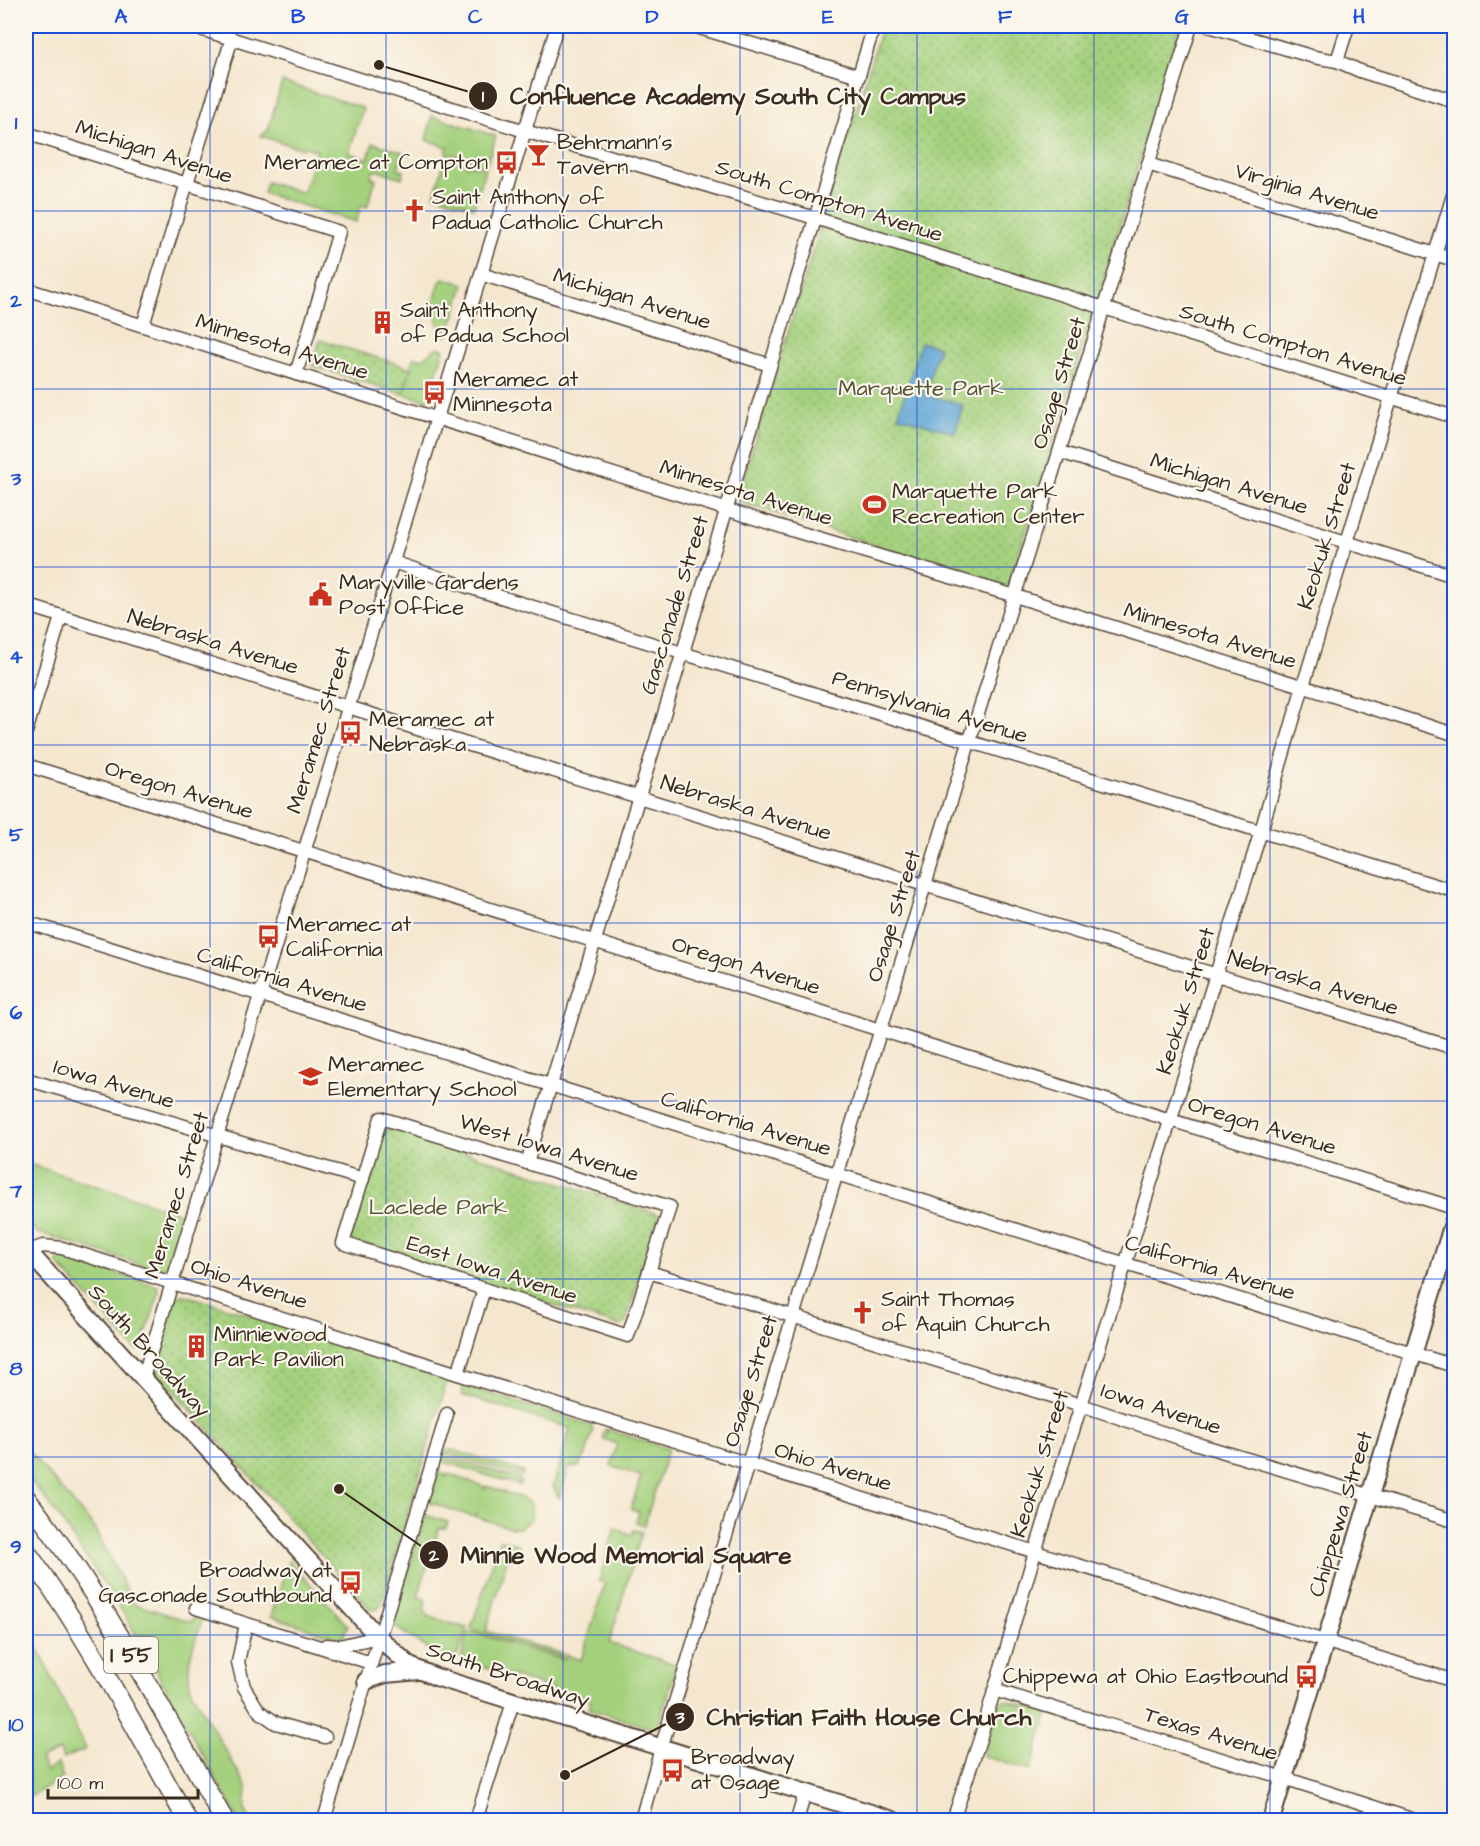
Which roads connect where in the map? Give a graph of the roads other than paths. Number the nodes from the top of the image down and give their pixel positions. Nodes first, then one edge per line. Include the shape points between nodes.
1 (191, 26) edge
2 (557, 26) edge
3 (693, 26) edge
4 (874, 26) edge
5 (1191, 26) edge
6 (1209, 26) edge
7 (1348, 26) edge
8 (232, 38) junction
9 (1336, 61) junction
10 (859, 76) junction
11 (1455, 103) edge
12 (525, 131) junction
13 (26, 133) edge
14 (1148, 164) junction
15 (186, 184) junction
16 (1455, 192) edge
17 (815, 218) junction
18 (1436, 254) junction
19 (1455, 260) edge
20 (481, 274) junction
21 (26, 289) edge
22 (1104, 308) junction
23 (143, 325) junction
24 (770, 365) junction
25 (296, 374) junction
26 (1392, 397) junction
27 (1455, 417) edge
28 (437, 418) junction
29 (1060, 452) junction
30 (726, 509) junction
31 (1347, 543) junction
32 (393, 562) junction
33 (1455, 576) edge
34 (1015, 596) junction
35 (26, 605) edge
36 (61, 617) junction
37 (682, 652) junction
38 (1303, 686) junction
39 (348, 706) junction
40 (26, 732) edge
41 (1455, 734) edge
42 (970, 741) junction
43 (26, 765) edge
44 (638, 796) junction
45 (1261, 831) junction
46 (304, 851) junction
47 (925, 885) junction
48 (1455, 891) edge
49 (26, 922) edge
50 (594, 941) junction
51 (1216, 975) junction
52 (260, 995) junction
53 (882, 1030) junction
54 (1455, 1048) edge
55 (26, 1079) edge
56 (550, 1085) junction
57 (1170, 1120) junction
58 (217, 1137) junction
59 (527, 1163) junction
60 (836, 1173) junction
61 (363, 1179) junction
62 (1455, 1208) edge
63 (1455, 1220) edge
64 (27, 1250) edge
65 (1125, 1264) junction
66 (649, 1272) junction
67 (172, 1281) junction
68 (484, 1289) junction
69 (793, 1317) junction
70 (1414, 1353) junction
71 (1455, 1366) edge
72 (458, 1374) junction
73 (143, 1378) junction
74 (1081, 1405) junction
75 (447, 1414) dead end
76 (748, 1463) junction
77 (1370, 1496) junction
78 (26, 1498) edge
79 (1455, 1521) edge
80 (26, 1551) edge
81 (1035, 1552) junction
82 (196, 1608) dead end
83 (246, 1624) junction
84 (378, 1636) junction
85 (1326, 1641) junction
86 (307, 1643) junction
87 (371, 1663) junction
88 (419, 1671) junction
89 (366, 1681) junction
90 (1455, 1681) edge
91 (994, 1690) junction
92 (513, 1702) junction
93 (325, 1737) dead end
94 (661, 1748) junction
95 (1284, 1778) junction
96 (805, 1793) junction
97 (187, 1821) edge
98 (224, 1821) edge
99 (324, 1821) edge
100 (476, 1821) edge
101 (641, 1821) edge
102 (797, 1821) edge
103 (893, 1821) edge
104 (953, 1821) edge
105 (1271, 1821) edge
106 (1414, 1821) edge

1 - 8 street, South Compton Avenue
2 - 12 street, Meramec Street
3 - 10 street
4 - 10 street, Gasconade Street
5 - 14 street, Osage Street
6 - 9 street
7 - 9 street
8 - 12 street, South Compton Avenue
8 - 15 street
9 - 11 street
10 - 17 street, Gasconade Street
12 - 17 street, South Compton Avenue
12 - 20 street, Meramec Street
13 - 15 street, Michigan Avenue
14 - 18 street, Virginia Avenue
14 - 22 street, Osage Street
15 - 23 street
15 - 25 street, Michigan Avenue via 339,232
16 - 18 street, Keokuk Street
17 - 22 street, South Compton Avenue
17 - 24 street, Gasconade Street
18 - 19 street, Virginia Avenue
18 - 26 street, Keokuk Street
20 - 24 street, Michigan Avenue
20 - 28 street, Meramec Street
21 - 23 street, Minnesota Avenue
22 - 26 street, South Compton Avenue
22 - 29 street, Osage Street
23 - 25 street, Minnesota Avenue
24 - 30 street, Gasconade Street
25 - 28 street, Minnesota Avenue
26 - 27 street, South Compton Avenue
26 - 31 street, Keokuk Street
28 - 30 street, Minnesota Avenue
28 - 32 street, Meramec Street
29 - 31 street, Michigan Avenue
29 - 34 street, Osage Street
30 - 34 street, Minnesota Avenue
30 - 37 street, Gasconade Street
31 - 33 street, Michigan Avenue
31 - 38 street, Keokuk Street
32 - 37 street, Pennsylvania Avenue
32 - 39 street, Meramec Street
34 - 38 street, Minnesota Avenue
34 - 42 street, Osage Street
35 - 36 street, Nebraska Avenue
36 - 39 street, Nebraska Avenue
36 - 40 street
37 - 42 street, Pennsylvania Avenue
37 - 44 street, Gasconade Street
38 - 41 street, Minnesota Avenue
38 - 45 street, Keokuk Street
39 - 44 street, Nebraska Avenue
39 - 46 street, Meramec Street
42 - 45 street, Pennsylvania Avenue
42 - 47 street, Osage Street
43 - 46 street, Oregon Avenue
44 - 47 street, Nebraska Avenue
44 - 50 street, Gasconade Street
45 - 48 street, Pennsylvania Avenue
45 - 51 street, Keokuk Street
46 - 50 street, Oregon Avenue
46 - 52 street, Meramec Street
47 - 51 street, Nebraska Avenue
47 - 53 street, Osage Street
49 - 52 street, California Avenue
50 - 53 street, Oregon Avenue
50 - 56 street, Gasconade Street
51 - 54 street, Nebraska Avenue
51 - 57 street, Keokuk Street
52 - 56 street, California Avenue
52 - 58 street, Meramec Street
53 - 57 street, Oregon Avenue
53 - 60 street, Osage Street
55 - 58 street, Iowa Avenue
56 - 59 street, Gasconade Street
56 - 60 street, California Avenue
57 - 62 street, Oregon Avenue
57 - 65 street, Keokuk Street
58 - 61 street, Iowa Avenue
58 - 67 street, Meramec Street
59 - 61 street, West Iowa Avenue via 381,1119
59 - 66 street, West Iowa Avenue via 670,1207
60 - 65 street, California Avenue
60 - 69 street, Osage Street
61 - 68 street, East Iowa Avenue via 343,1243
63 - 70 main road, Chippewa Street
64 - 67 street, Ohio Avenue via 56,1246
64 - 73 main road, South Broadway
65 - 70 street, California Avenue
65 - 74 street, Keokuk Street
66 - 68 street, East Iowa Avenue via 628,1336
66 - 69 street, Iowa Avenue
67 - 72 street, Ohio Avenue
67 - 73 street, Meramec Street
68 - 72 street
69 - 74 street, Iowa Avenue
69 - 76 street, Osage Street
70 - 71 street, California Avenue
70 - 77 main road, Chippewa Street
72 - 76 street, Ohio Avenue
73 - 84 main road, South Broadway
74 - 77 street, Iowa Avenue
74 - 81 street, Keokuk Street
75 - 84 street
76 - 81 street, Ohio Avenue
76 - 94 street, Osage Street
77 - 79 street, Iowa Avenue
77 - 85 main road, Chippewa Street
78 - 98 highway, I 55 via 107,1615
80 - 97 highway, I 55 via 94,1655
81 - 85 street, Ohio Avenue
81 - 91 street, Keokuk Street
82 - 83 street
83 - 86 street
83 - 93 street via 238,1662 244,1687 259,1711 276,1723
84 - 86 street via 339,1646
84 - 87 street
84 - 88 main road, South Broadway
85 - 90 street, Ohio Avenue
85 - 95 main road, Chippewa Street
86 - 87 street
87 - 89 street
88 - 89 main road via 385,1674
88 - 92 main road, South Broadway
89 - 99 street
91 - 95 street, Texas Avenue
91 - 104 street, Keokuk Street
92 - 94 main road, South Broadway
92 - 100 street
94 - 96 main road, South Broadway
94 - 101 street, Osage Street
95 - 105 main road, Chippewa Street
95 - 106 street, Texas Avenue
96 - 102 street
96 - 103 main road, South Broadway

